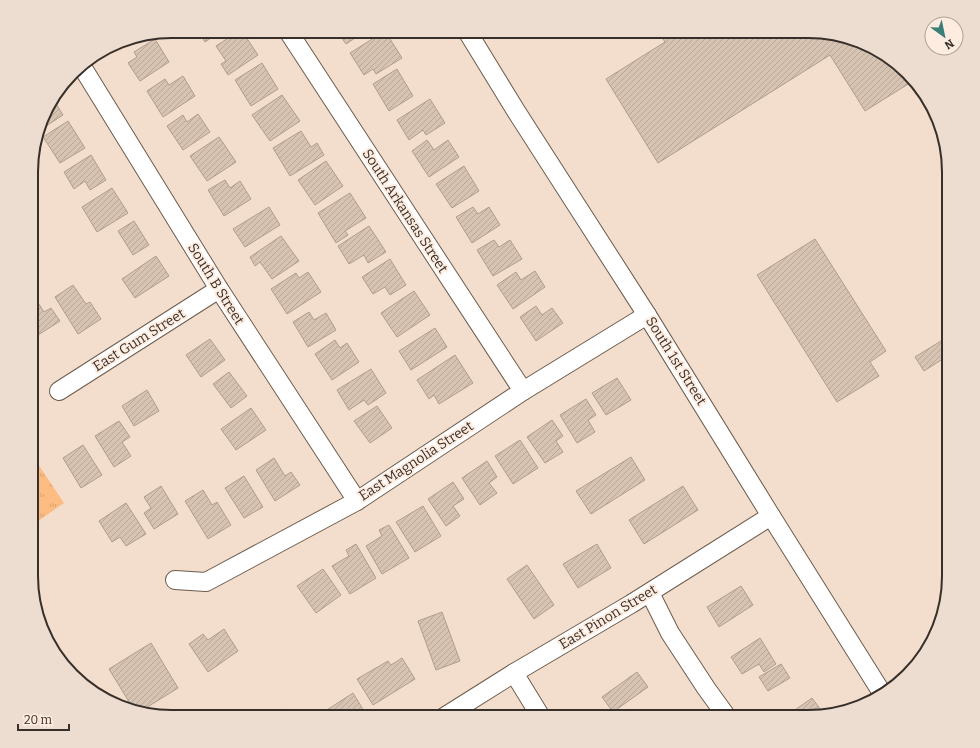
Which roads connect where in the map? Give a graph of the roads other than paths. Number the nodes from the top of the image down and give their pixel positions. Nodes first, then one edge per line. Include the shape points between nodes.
1 (293, 38) edge
2 (471, 38) edge
3 (84, 71) edge
4 (218, 289) junction
5 (647, 315) junction
6 (59, 391) dead end
7 (523, 391) junction
8 (357, 501) junction
9 (771, 516) junction
10 (175, 580) dead end
11 (650, 593) junction
12 (514, 673) junction
13 (879, 689) edge
14 (455, 710) edge
15 (537, 710) edge
16 (722, 710) edge

1 - 7 street, South Arkansas Street
2 - 5 street, South 1st Street
3 - 4 street, South B Street
4 - 6 street, East Gum Street
4 - 8 street, South B Street
5 - 7 street, East Magnolia Street
5 - 9 street, South 1st Street
7 - 8 street, East Magnolia Street
8 - 10 street, East Magnolia Street via 206,582
9 - 11 street, East Pinon Street
9 - 13 street, South 1st Street
11 - 12 street, East Pinon Street
11 - 16 street via 670,633
12 - 14 street, East Pinon Street
12 - 15 street

